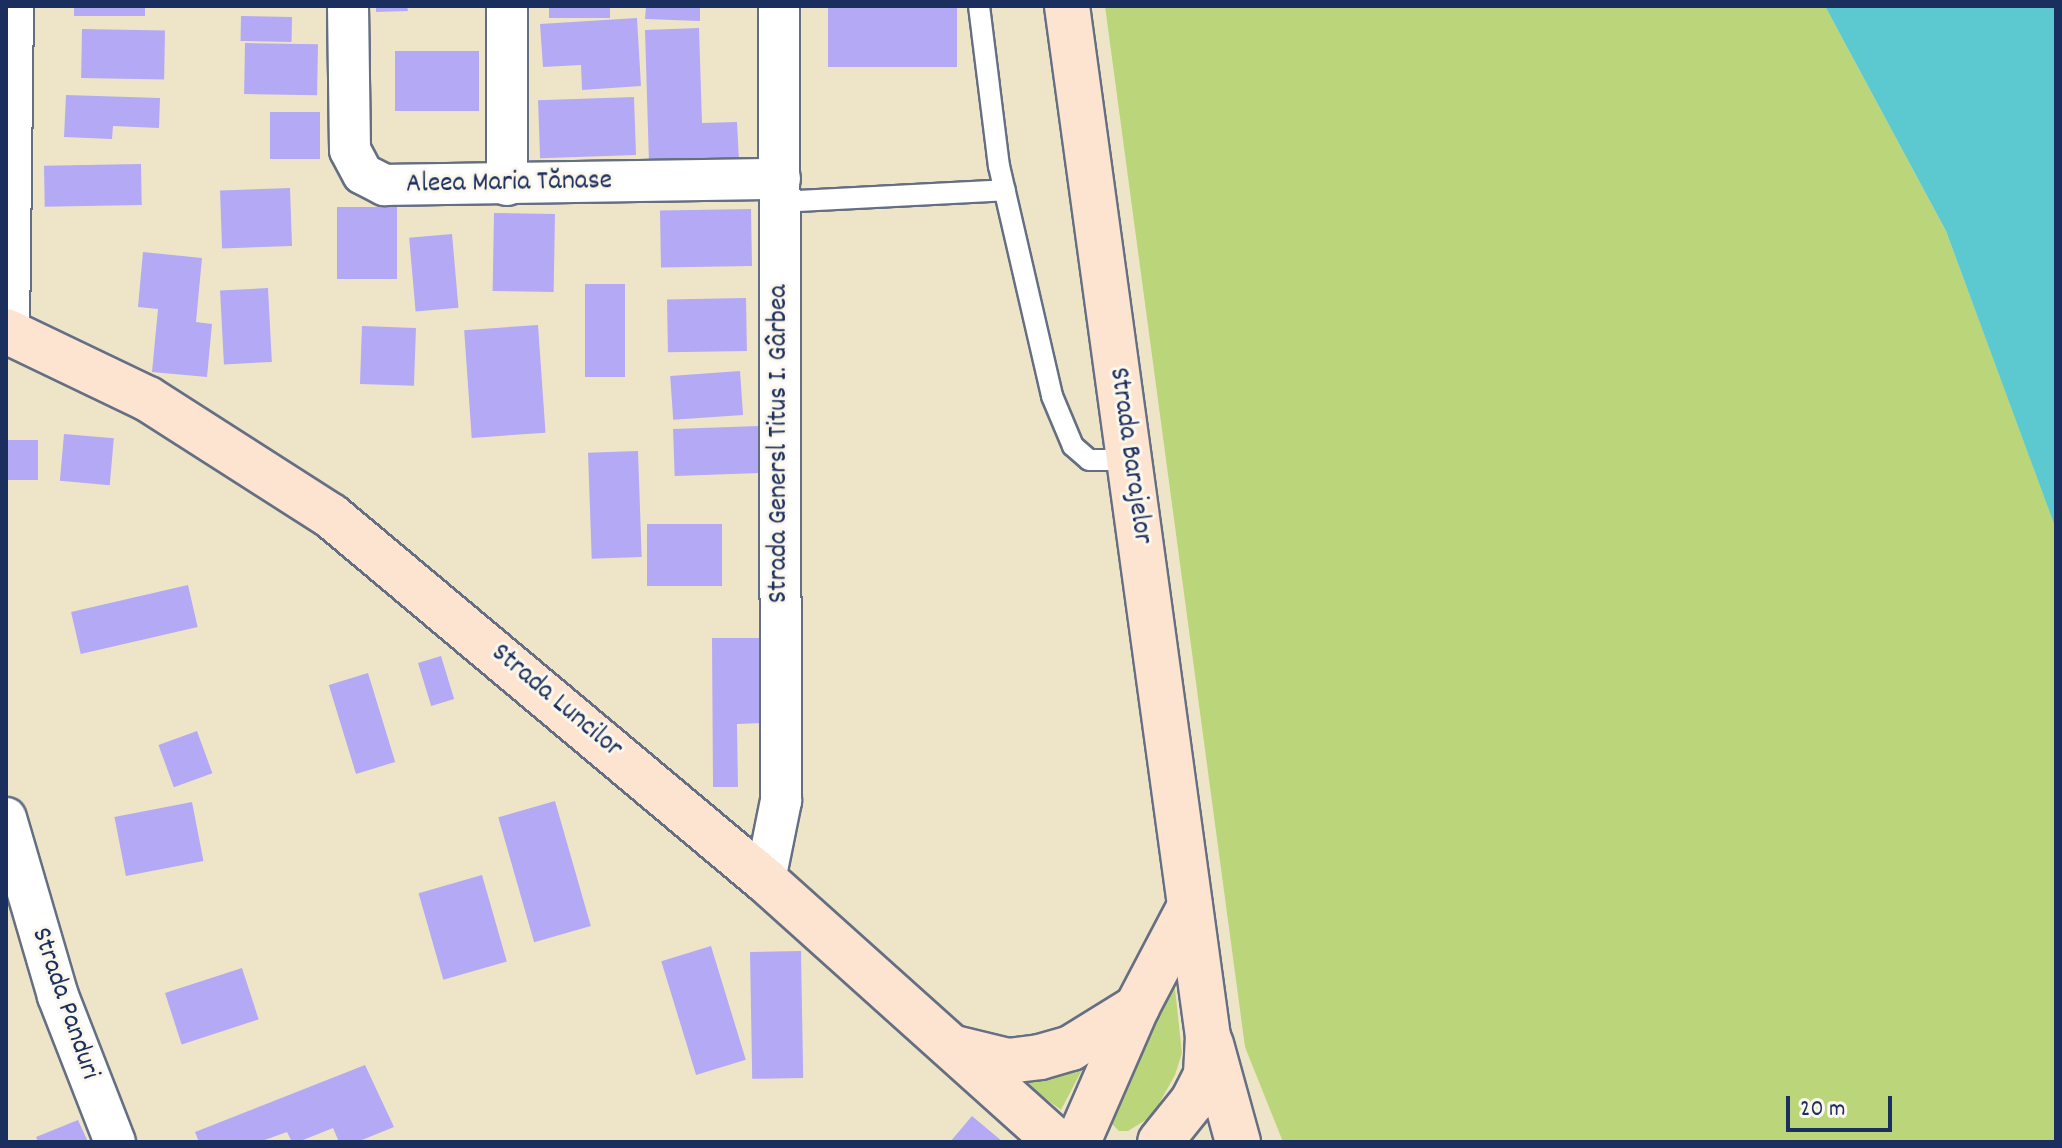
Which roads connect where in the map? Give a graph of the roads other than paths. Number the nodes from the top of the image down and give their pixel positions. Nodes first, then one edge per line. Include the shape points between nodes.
1 (13, 6) edge
2 (348, 6) edge
3 (507, 6) edge
4 (779, 6) edge
5 (979, 6) edge
6 (1067, 6) edge
7 (507, 185) junction
8 (780, 190) junction
9 (1005, 190) junction
10 (8, 331) edge
11 (1129, 460) junction
12 (6, 818) edge
13 (765, 880) junction
14 (1190, 906) junction
15 (1137, 1007) junction
16 (1208, 1036) junction
17 (950, 1046) junction
18 (115, 1142) edge
19 (1057, 1142) edge
20 (1078, 1142) edge
21 (1160, 1142) edge
22 (1238, 1142) edge

1 - 10 street
2 - 7 street, Aleea Maria Tănase via 350,150 363,174 385,185
3 - 7 street
4 - 8 street, Strada Genersl Titus I. Gârbea
5 - 9 lane
6 - 11 main road, Strada Barajelor
7 - 8 street, Aleea Maria Tănase
8 - 9 lane
8 - 13 street, Strada Genersl Titus I. Gârbea via 781,801
9 - 11 lane via 1052,396 1073,446 1089,460
10 - 13 main road, Strada Luncilor via 148,399 331,516
11 - 14 main road, Strada Barajelor
12 - 18 street, Strada Panduri via 58,996
13 - 17 main road, Strada Luncilor
14 - 15 main road
14 - 16 main road, Strada Barajelor
15 - 17 main road via 1071,1048 1040,1057 1008,1061
15 - 20 main road
16 - 21 main road, Strada Barajelor via 1206,1075
16 - 22 main road
17 - 19 main road, Strada Luncilor

